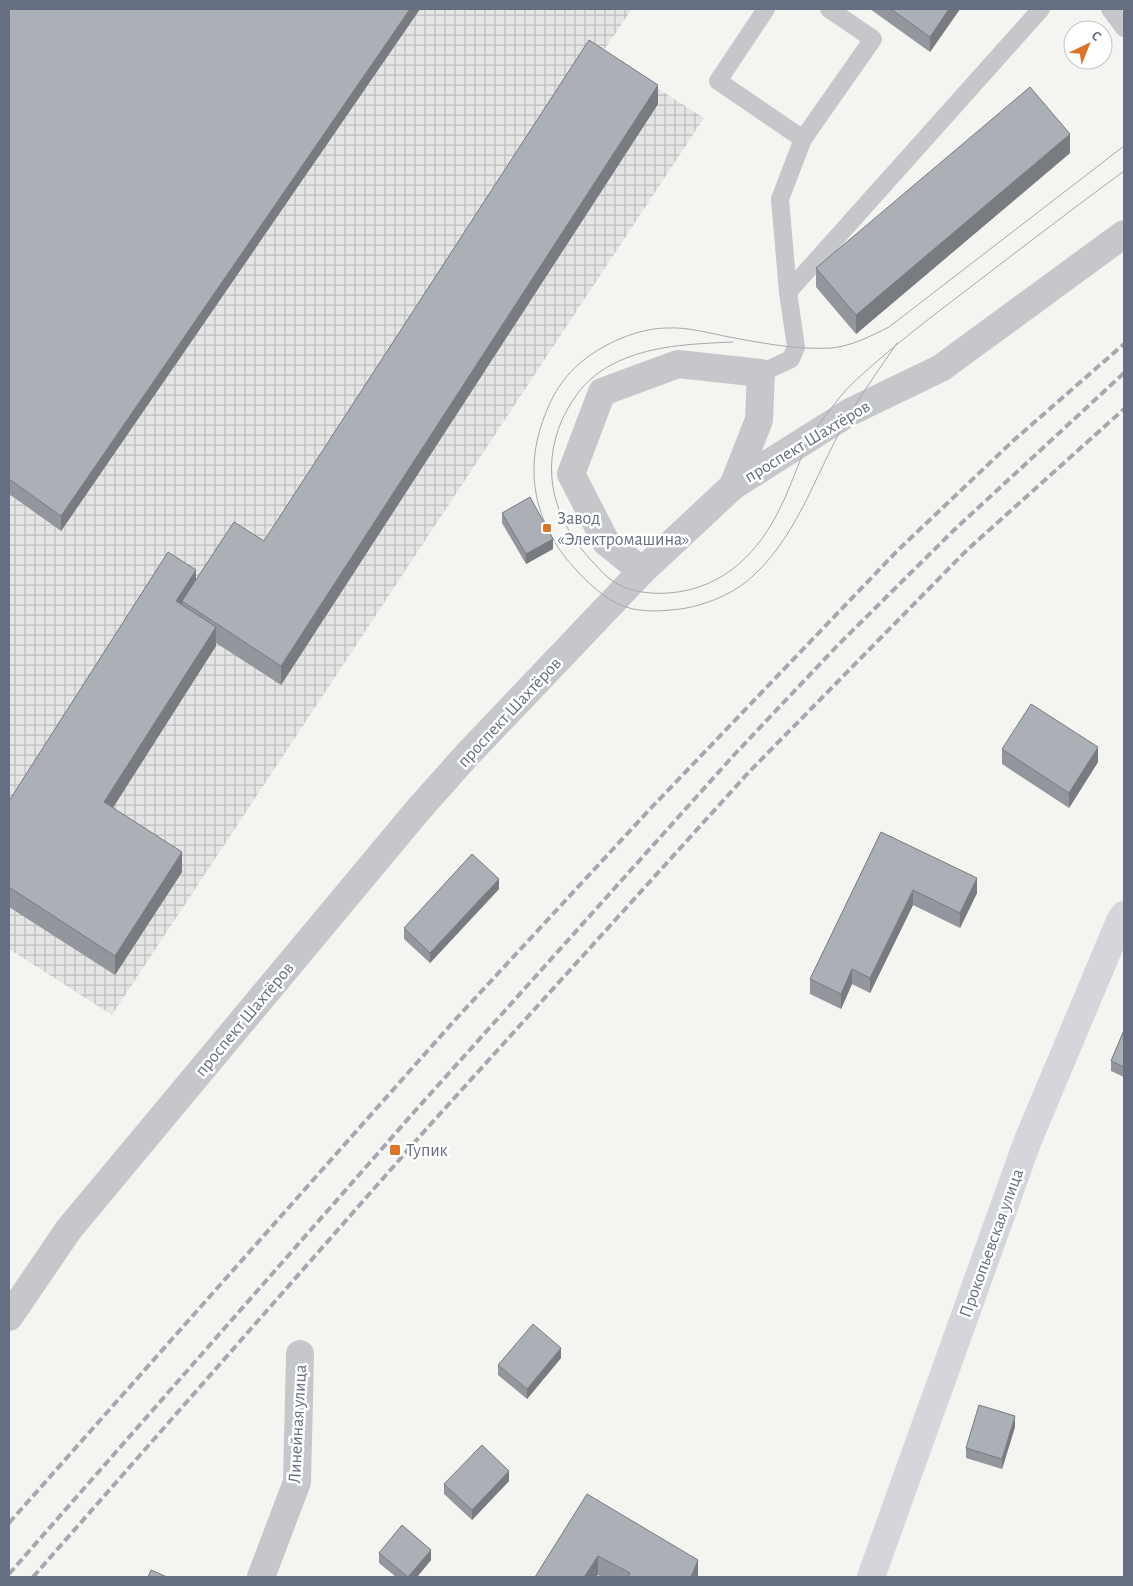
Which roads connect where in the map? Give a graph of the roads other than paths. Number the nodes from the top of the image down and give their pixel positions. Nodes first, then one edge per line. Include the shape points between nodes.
1 (766, 9) edge
2 (829, 9) edge
3 (1041, 9) edge
4 (1110, 9) edge
5 (1124, 28) edge
6 (803, 139) junction
7 (1124, 234) edge
8 (788, 292) junction
9 (760, 373) junction
10 (733, 486) junction
11 (642, 571) junction
12 (1124, 914) edge
13 (9, 1317) edge
14 (300, 1354) dead end
15 (260, 1577) edge
16 (871, 1577) edge

1 - 6 lane via 718,80
2 - 6 lane via 873,39
3 - 8 lane
4 - 5 lane
6 - 8 lane via 780,198
7 - 10 street, проспект Шахтёров via 942,368 850,412
8 - 9 lane via 796,347 791,360
9 - 10 street via 759,420
9 - 11 street via 678,364 602,392 571,474 606,542
10 - 11 street, проспект Шахтёров
11 - 13 street, проспект Шахтёров via 418,810 69,1229
12 - 16 main road, Прокопьевская улица via 1028,1140
14 - 15 street, Линейная улица via 297,1482

